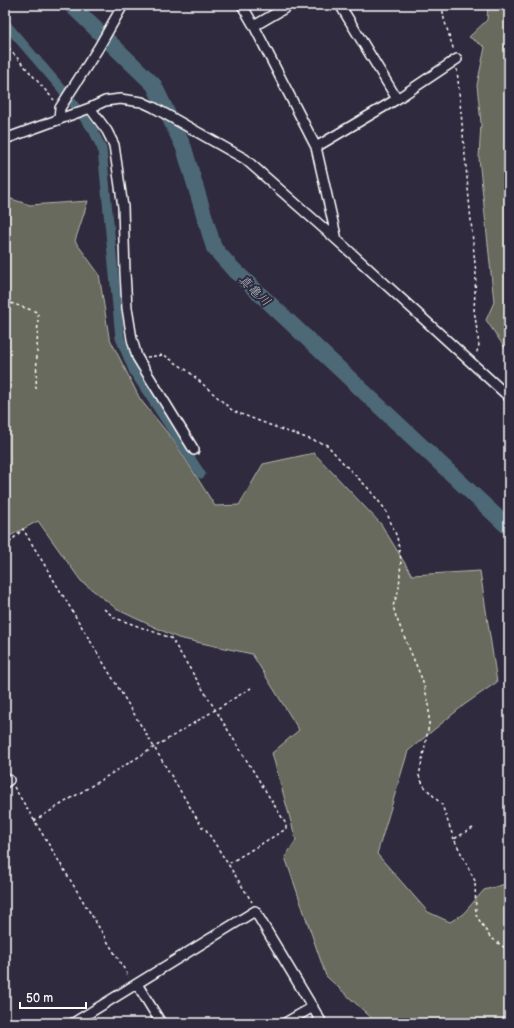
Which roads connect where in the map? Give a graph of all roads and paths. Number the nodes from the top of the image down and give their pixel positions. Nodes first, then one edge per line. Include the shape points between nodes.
1 (123, 5) edge
2 (242, 5) edge
3 (290, 5) edge
4 (340, 5) edge
5 (442, 5) edge
6 (254, 26) junction
7 (5, 44) edge
8 (457, 59) junction
9 (397, 99) junction
10 (60, 108) junction
11 (90, 108) junction
12 (59, 119) junction
13 (5, 139) edge
14 (316, 147) junction
15 (336, 240) junction
16 (5, 301) edge
17 (137, 357) junction
18 (474, 365) junction
19 (36, 391) dead end
20 (509, 397) edge
21 (194, 450) dead end
22 (5, 547) edge
23 (104, 609) dead end
24 (251, 688) dead end
25 (215, 710) junction
26 (154, 747) junction
27 (7, 782) edge
28 (34, 821) junction
29 (473, 828) dead end
30 (454, 839) junction
31 (228, 864) junction
32 (256, 911) junction
33 (509, 952) edge
34 (136, 985) junction
35 (313, 1007) junction
36 (73, 1023) edge
37 (161, 1023) edge
38 (285, 1023) edge
39 (322, 1023) edge

1 - 10 street
2 - 6 street
3 - 6 street
4 - 9 street
5 - 8 path
6 - 14 street
7 - 10 path
8 - 9 street
8 - 18 path via 476,275 474,309 479,345
9 - 14 street
10 - 12 street
11 - 12 street
11 - 15 street via 105,101 120,99 142,102 153,107 245,159
11 - 17 street via 114,145 123,207 127,308
12 - 13 street
14 - 15 street
15 - 18 street
16 - 19 path via 38,314
17 - 21 street
17 - 30 path via 164,355 188,371 232,411 327,445 385,509 397,537 401,560 399,589 394,606 396,617 422,678 429,704 429,725 419,776 424,786 442,805
18 - 20 street
22 - 26 path via 22,529
23 - 25 path via 115,618 170,638
24 - 25 path
25 - 26 path
25 - 31 path via 286,824 286,829
26 - 28 path
26 - 31 path via 202,827
27 - 28 path
28 - 34 path
29 - 30 path
30 - 33 path via 475,881 476,915 490,937
31 - 32 path
32 - 34 street
32 - 35 street
34 - 36 street
34 - 37 street
35 - 38 street
35 - 39 street

